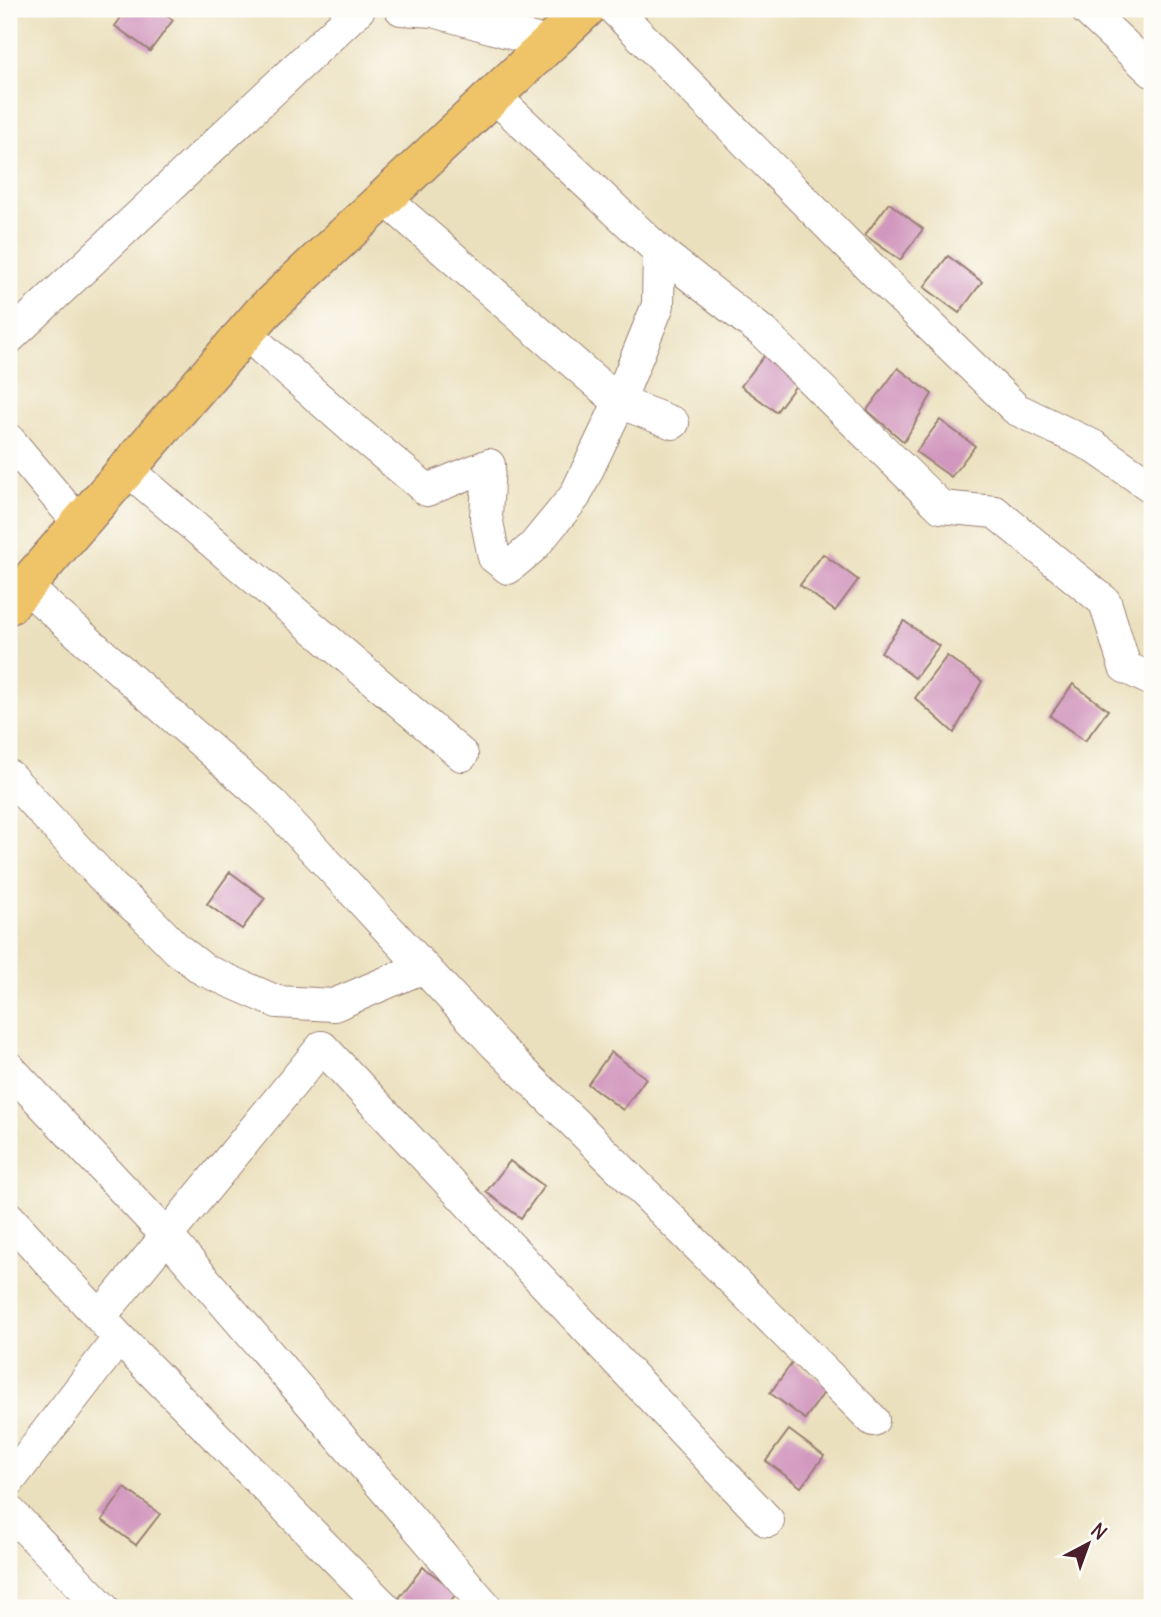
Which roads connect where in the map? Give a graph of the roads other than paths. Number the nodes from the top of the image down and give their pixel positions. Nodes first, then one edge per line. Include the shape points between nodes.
1 (359, 9) edge
2 (401, 9) edge
3 (586, 9) edge
4 (614, 9) edge
5 (1086, 9) edge
6 (550, 44) junction
7 (1152, 71) edge
8 (494, 96) junction
9 (384, 198) junction
10 (659, 251) junction
11 (245, 333) junction
12 (9, 338) edge
13 (618, 402) junction
14 (673, 423) dead end
15 (9, 440) edge
16 (127, 468) junction
17 (1152, 487) edge
18 (79, 523) junction
19 (17, 596) edge
20 (1152, 680) edge
21 (462, 755) dead end
22 (9, 776) edge
23 (423, 967) junction
24 (9, 1068) edge
25 (9, 1218) edge
26 (167, 1236) junction
27 (109, 1328) junction
28 (873, 1420) dead end
29 (9, 1481) edge
30 (9, 1511) edge
31 (768, 1521) dead end
32 (103, 1608) edge
33 (385, 1608) edge
34 (487, 1608) edge

1 - 12 street
2 - 6 street via 434,11
3 - 6 main road
4 - 17 street via 1016,409 1093,446
5 - 7 street
6 - 8 main road
8 - 9 main road
8 - 10 street
9 - 11 main road
9 - 13 street
10 - 13 street via 658,305
10 - 20 street via 765,334 941,507 995,512 1105,602 1125,667
11 - 13 street via 427,490 489,465 486,517 494,557 508,568 533,547 576,496
11 - 16 main road
13 - 14 street
15 - 18 street
16 - 18 main road
16 - 21 street
18 - 19 main road
19 - 23 street via 272,804
22 - 23 street via 112,887 204,970 277,1002 334,1005
23 - 28 street
24 - 26 street
25 - 27 street
26 - 27 street
26 - 31 street via 322,1047
26 - 34 street
27 - 29 street
27 - 33 street
30 - 32 street

